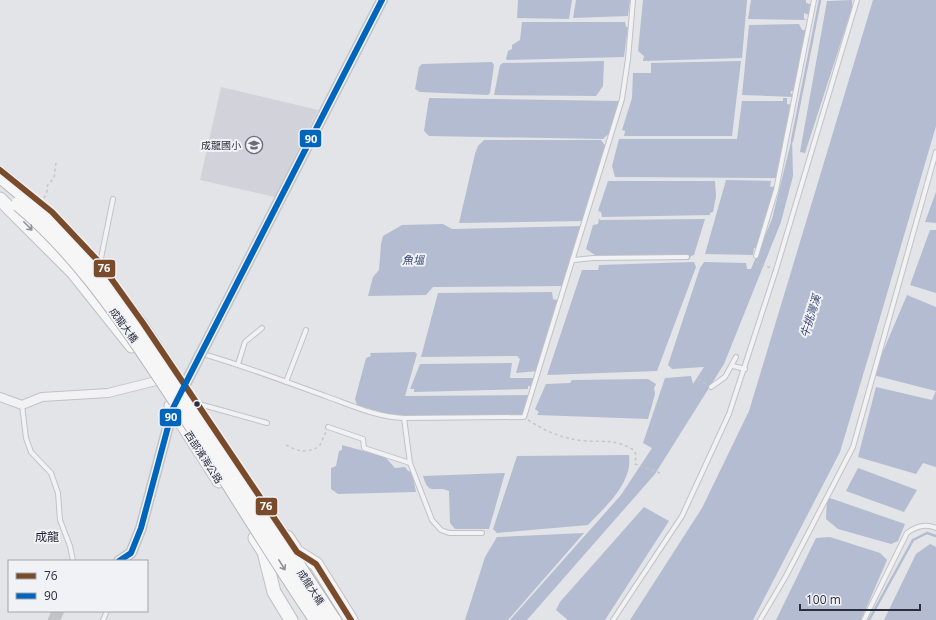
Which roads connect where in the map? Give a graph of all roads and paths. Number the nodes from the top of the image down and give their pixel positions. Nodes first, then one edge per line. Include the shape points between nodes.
1 (382, 0) edge
2 (633, 0) edge
3 (814, 0) edge
4 (857, 0) edge
5 (936, 152) edge
6 (56, 163) dead end
7 (0, 170) edge
8 (0, 175) edge
9 (0, 188) edge
10 (0, 199) edge
11 (113, 199) dead end
12 (40, 203) junction
13 (756, 256) dead end
14 (687, 257) dead end
15 (574, 260) junction
16 (750, 260) dead end
17 (100, 263) junction
18 (776, 270) junction
19 (80, 280) junction
20 (262, 328) dead end
21 (306, 330) dead end
22 (201, 353) junction
23 (736, 357) dead end
24 (238, 364) junction
25 (733, 366) junction
26 (745, 369) junction
27 (174, 370) junction
28 (698, 379) dead end
29 (156, 382) junction
30 (286, 382) junction
31 (185, 384) junction
32 (711, 386) joint
33 (0, 397) edge
34 (199, 404) junction
35 (22, 405) junction
36 (172, 408) junction
37 (524, 417) junction
38 (404, 418) junction
39 (267, 423) dead end
40 (328, 427) joint
41 (286, 444) dead end
42 (410, 463) junction
43 (663, 474) dead end
44 (936, 528) edge
45 (482, 533) dead end
46 (129, 557) edge
47 (73, 560) edge
48 (340, 601) junction
49 (291, 620) edge
50 (313, 620) edge
51 (318, 620) edge
52 (333, 620) edge
53 (351, 620) edge
54 (613, 620) edge
55 (760, 620) edge
56 (864, 620) edge

1 - 22 street
2 - 15 lane via 622,99
3 - 13 lane via 776,190
4 - 18 lane
5 - 55 lane via 853,447 786,576
6 - 12 path via 54,178 47,186 47,193
7 - 12 main road
8 - 52 highway, 成龍大橋, bridge via 69,236 140,326
9 -> 51 highway, 成龍大橋, bridge via 28,211 82,268 132,334
10 -> 19 main road, 西部濱海公路
11 - 17 lane
12 - 17 main road via 52,212
14 - 15 lane
15 - 37 lane
16 - 18 path
17 - 19 lane
17 - 27 main road
18 - 26 lane
19 - 29 main road, 西部濱海公路
20 - 24 lane via 246,342
21 - 30 lane
22 - 24 lane
22 - 31 street
23 - 25 lane
24 - 30 lane
25 - 26 lane
25 - 32 lane via 725,377
26 - 54 lane via 729,414 682,516
27 - 29 street
27 - 31 main road
28 - 32 path
29 - 35 street via 108,393 42,397
29 - 36 main road, 西部濱海公路
30 - 38 lane via 381,415
31 - 34 main road
31 - 36 street
33 - 35 street
34 - 39 lane
34 - 48 main road via 297,552 316,564
35 - 47 lane via 26,438 31,452 51,473 58,493 60,520
36 - 46 street via 153,488
36 - 49 main road, 西部濱海公路 via 264,552 274,592
37 - 38 lane
37 - 43 path via 548,433 586,441 608,440 626,446 634,450 635,464
38 - 42 lane
40 - 41 path via 319,447 298,451
40 - 42 lane via 363,439 364,448
42 - 45 lane via 432,520 441,530 449,533
44 - 56 lane via 916,526 907,533
48 - 50 main road
48 - 53 main road

